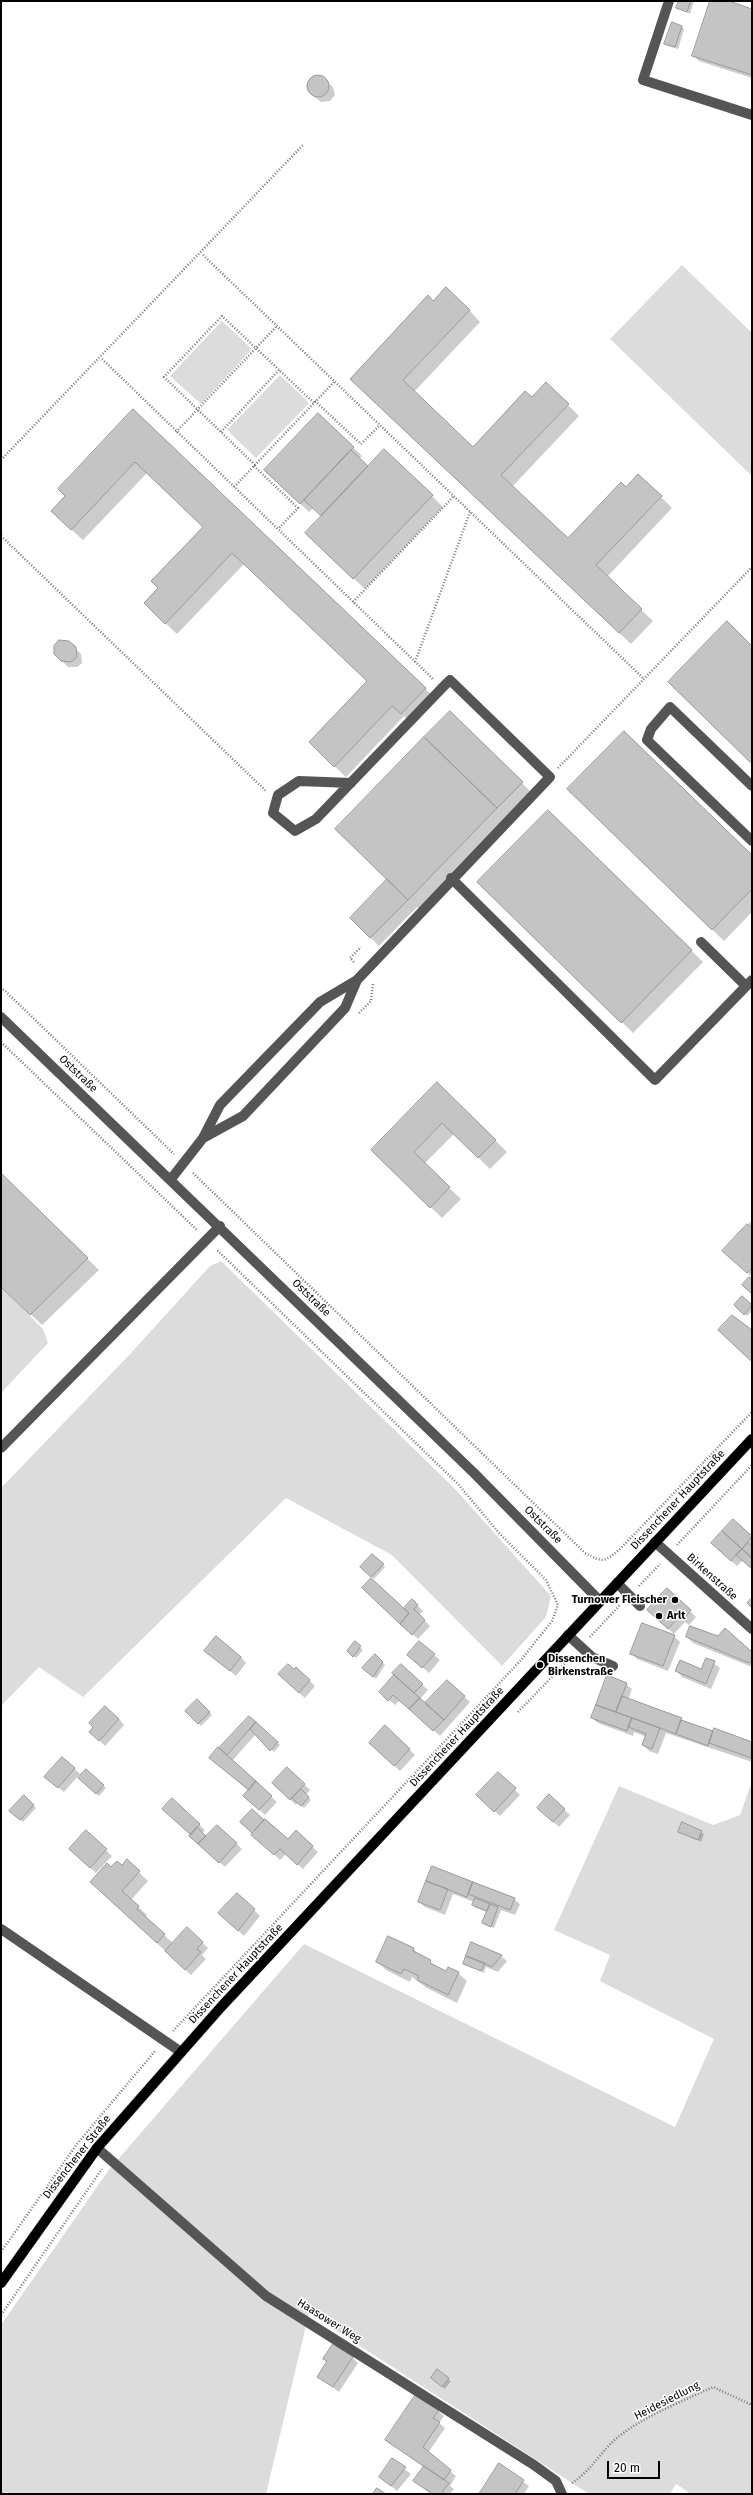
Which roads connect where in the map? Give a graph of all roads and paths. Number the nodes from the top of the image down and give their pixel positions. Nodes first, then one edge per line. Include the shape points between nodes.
1 (669, 1) edge
2 (752, 115) edge
3 (304, 144) dead end
4 (203, 255) dead end
5 (277, 326) junction
6 (256, 348) junction
7 (102, 359) dead end
8 (279, 370) junction
9 (334, 381) junction
10 (314, 402) junction
11 (198, 409) junction
12 (380, 425) junction
13 (176, 432) junction
14 (222, 432) junction
15 (1, 460) edge
16 (255, 466) junction
17 (234, 487) junction
18 (454, 496) junction
19 (470, 512) junction
20 (278, 529) junction
21 (1, 536) edge
22 (752, 567) edge
23 (353, 602) junction
24 (415, 662) junction
25 (644, 679) junction
26 (442, 688) junction
27 (550, 777) junction
28 (351, 783) junction
29 (752, 786) edge
30 (276, 801) junction
31 (752, 841) edge
32 (452, 878) junction
33 (702, 942) dead end
34 (357, 980) junction
35 (749, 983) edge
36 (1, 987) edge
37 (1, 1017) edge
38 (1, 1042) edge
39 (203, 1138) junction
40 (184, 1164) junction
41 (171, 1179) junction
42 (220, 1226) junction
43 (206, 1239) junction
44 (752, 1412) edge
45 (752, 1439) edge
46 (1, 1448) edge
47 (655, 1542) junction
48 (617, 1583) junction
49 (600, 1601) junction
50 (640, 1606) dead end
51 (752, 1629) edge
52 (568, 1635) junction
53 (613, 1666) dead end
54 (1, 1929) edge
55 (164, 2040) junction
56 (180, 2052) junction
57 (97, 2148) junction
58 (110, 2159) junction
59 (1, 2252) edge
60 (1, 2283) edge
61 (1, 2315) edge
62 (752, 2405) edge
63 (562, 2492) edge

1 - 2 street via 643,80
3 - 15 path
4 - 5 path
5 - 6 path
5 - 9 path
6 - 8 path
6 - 11 path
6 - 11 path via 222,316 164,377
7 - 13 path
8 - 10 path
8 - 14 path
9 - 10 path
9 - 12 path
10 - 12 path via 361,444
10 - 16 path
11 - 13 path
11 - 14 path
12 - 18 path
13 - 17 path
14 - 16 path
16 - 17 path
16 - 20 path via 298,508
17 - 20 path
18 - 19 path
18 - 23 path
19 - 24 path
19 - 25 path
20 - 23 path
21 - 30 path
22 - 25 path
23 - 24 path
24 - 26 path
25 - 27 path
26 - 27 street via 450,680
26 - 28 street
27 - 32 street
28 - 30 street via 299,781 278,795
28 - 30 street via 316,819 295,831 273,813
29 - 31 street via 670,707 651,729 647,740
32 - 34 street
32 - 35 street via 655,1080
33 - 35 street
34 - 39 street via 320,1002 220,1105
34 - 39 street via 345,1008 243,1116
36 - 40 path
37 - 41 street, Oststraße
38 - 43 path
39 - 40 street
40 - 41 street
40 - 44 path via 585,1553 600,1561 606,1560 620,1549
41 - 42 street, Oststraße
42 - 43 street
42 - 49 street, Oststraße via 479,1478
43 - 46 street
43 - 55 path via 458,1484 499,1534 546,1580 558,1605 552,1621 521,1660
45 - 47 main road, Dissenchener Hauptstraße
47 - 48 main road, Dissenchener Hauptstraße
47 - 51 street, Birkenstraße
48 - 49 main road, Dissenchener Hauptstraße
48 - 50 street
49 - 52 main road, Dissenchener Hauptstraße
52 - 53 street via 592,1657
52 - 56 main road, Dissenchener Hauptstraße
54 - 55 street
55 - 56 street
55 - 59 path via 77,2144
56 - 57 main road, Dissenchener Straße
57 - 58 street, Haasower Weg
57 - 60 main road, Dissenchener Straße
58 - 61 path
58 - 63 street, Haasower Weg via 266,2296 534,2465 556,2481
62 - 63 path, Heidesiedlung via 713,2387 650,2416 617,2438 581,2478

